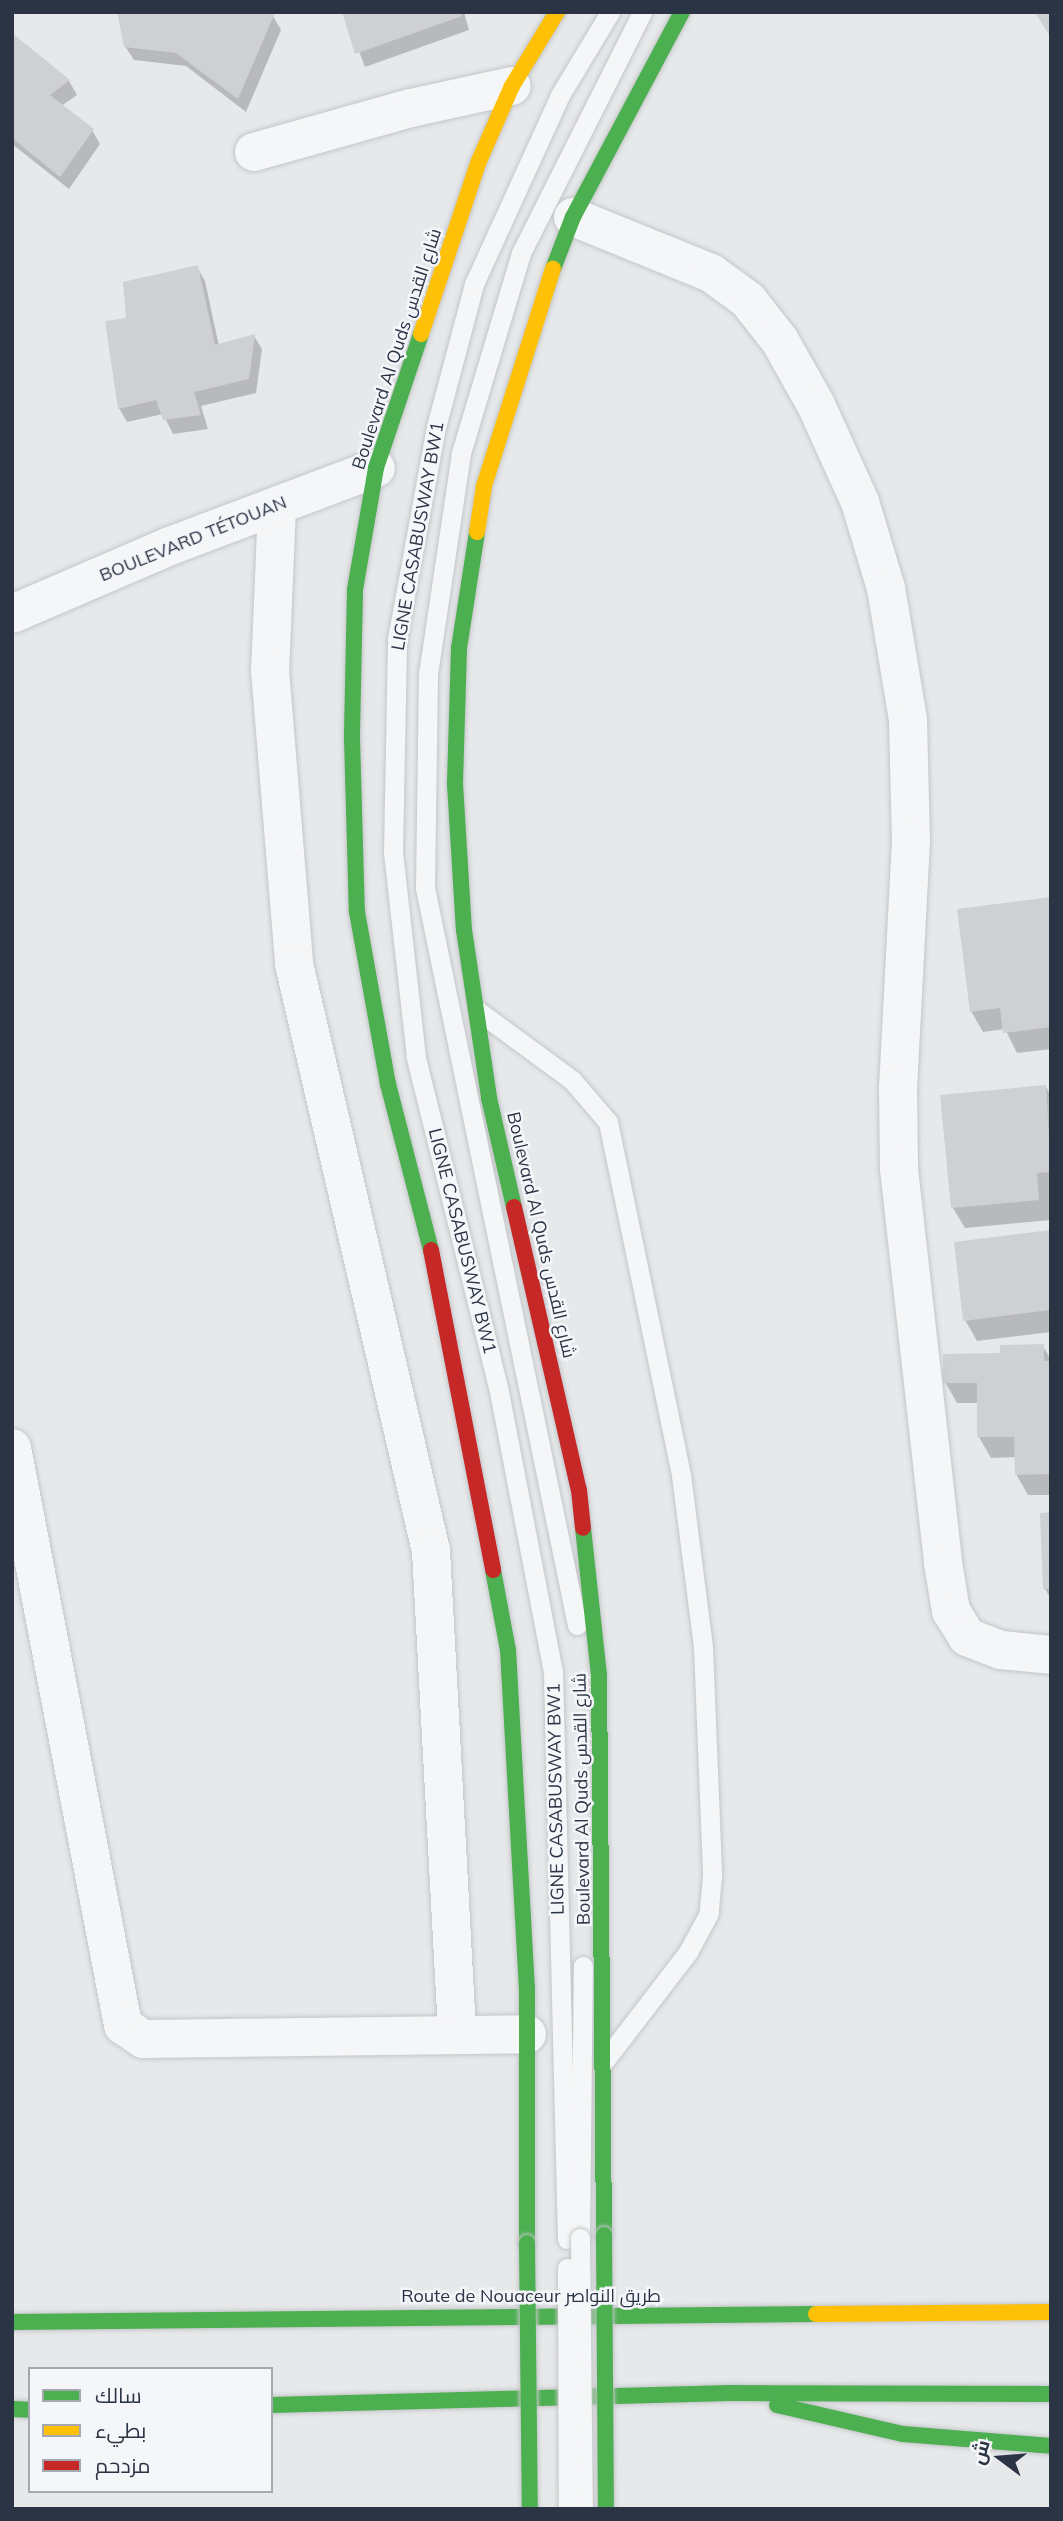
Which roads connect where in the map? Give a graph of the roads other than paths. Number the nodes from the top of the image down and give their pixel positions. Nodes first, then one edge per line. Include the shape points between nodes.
1 (557, 12) edge
2 (610, 12) edge
3 (642, 12) edge
4 (682, 12) edge
5 (512, 86) junction
6 (254, 152) dead end
7 (573, 217) junction
8 (376, 468) junction
9 (277, 506) junction
10 (12, 614) edge
11 (475, 1009) junction
12 (12, 1448) edge
13 (1051, 1655) edge
14 (527, 2034) junction
15 (457, 2035) junction
16 (605, 2060) junction
17 (574, 2238) junction
18 (1051, 2312) edge
19 (12, 2322) edge
20 (731, 2393) junction
21 (1051, 2394) edge
22 (273, 2405) edge
23 (1051, 2446) edge
24 (530, 2509) edge
25 (568, 2509) edge
26 (583, 2509) edge
27 (606, 2509) edge

1 - 5 main road, Boulevard Al Quds شارع القدس
2 - 17 lane, LIGNE CASABUSWAY BW1 via 559,95 474,284 446,388 397,639 393,839 416,1057 498,1387 553,1672
3 - 17 lane, LIGNE CASABUSWAY BW1 via 522,253 461,453 428,674 425,888 586,1666
4 - 7 main road, Boulevard Al Quds شارع القدس
5 - 6 street via 411,108
5 - 8 main road, Boulevard Al Quds شارع القدس via 479,161
7 - 11 main road, Boulevard Al Quds شارع القدس via 532,325 484,486 459,648 455,784 464,930
7 - 13 street via 711,273 748,300 780,341 816,405 860,502 886,588 908,720 911,841 898,1086 899,1169 945,1575 951,1611 967,1637 1001,1650
8 - 9 street, BOULEVARD TÉTOUAN
8 - 14 main road, Boulevard Al Quds شارع القدس via 355,590 357,912 388,1084 444,1302 508,1650
9 - 10 street, BOULEVARD TÉTOUAN
9 - 15 street via 270,670 294,964 431,1551
11 - 16 main road, Boulevard Al Quds شارع القدس via 489,1098 579,1490 599,1675
11 - 16 lane via 572,1080 608,1122 681,1475 701,1633 712,1861 709,1913 688,1952
12 - 15 street via 123,2025 143,2039
14 - 15 street
14 - 24 main road, Boulevard Al Quds شارع القدس, bridge
16 - 27 main road, Boulevard Al Quds شارع القدس, bridge
17 - 25 lane, LIGNE CASABUSWAY BW1, bridge
17 - 26 lane, LIGNE CASABUSWAY BW1, bridge
18 - 19 main road, Route de Nouaceur طريق النواصر
20 - 21 main road
20 - 22 main road
20 - 23 main road via 903,2434

